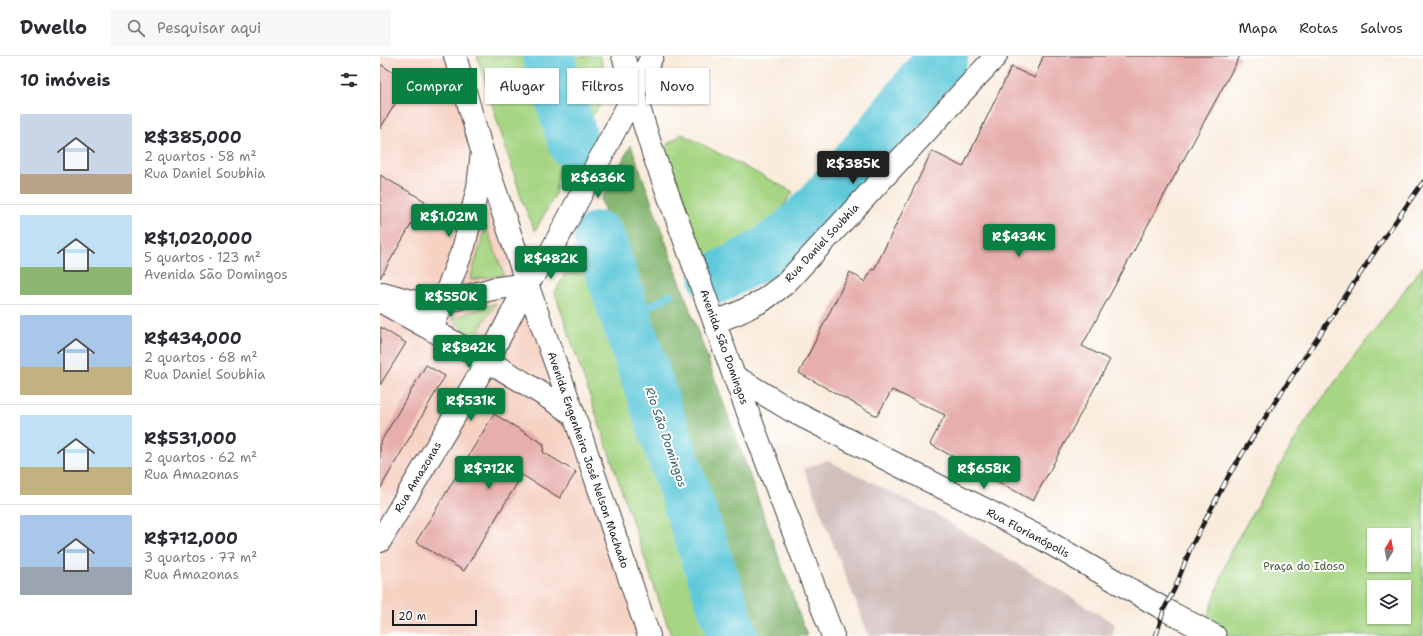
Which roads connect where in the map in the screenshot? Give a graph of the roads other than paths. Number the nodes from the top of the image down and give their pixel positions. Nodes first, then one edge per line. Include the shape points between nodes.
1 (455, 56) edge
2 (622, 56) edge
3 (652, 56) edge
4 (996, 56) edge
5 (626, 68) edge
6 (638, 86) edge
7 (629, 104) edge
8 (637, 104) edge
9 (482, 151) junction
10 (527, 284) junction
11 (380, 292) edge
12 (380, 301) edge
13 (443, 303) junction
14 (715, 322) junction
15 (432, 330) junction
16 (488, 360) junction
17 (734, 376) junction
18 (574, 415) junction
19 (380, 541) edge
20 (649, 636) edge
21 (833, 636) edge
22 (1215, 636) edge

1 - 9 street
2 - 5 street, Avenida São Domingos
3 - 6 street, Rua Amazonas
4 - 14 street, Rua Daniel Soubhia via 785,284 762,301
7 - 10 street, Rua Amazonas via 549,255
8 - 14 street, Avenida São Domingos
9 - 10 street
9 - 13 street via 478,187 464,246
10 - 13 street via 492,289
10 - 16 street, Rua Amazonas
10 - 18 street, Avenida Engenheiro José Nelson Machado
11 - 13 street via 411,301
12 - 15 street
13 - 15 street
14 - 17 street, Avenida São Domingos
15 - 16 street
16 - 18 street
16 - 19 street, Rua Amazonas
17 - 21 street, Avenida São Domingos
17 - 22 street, Rua Florianópolis via 792,411 1041,538
18 - 20 street, Avenida Engenheiro José Nelson Machado

